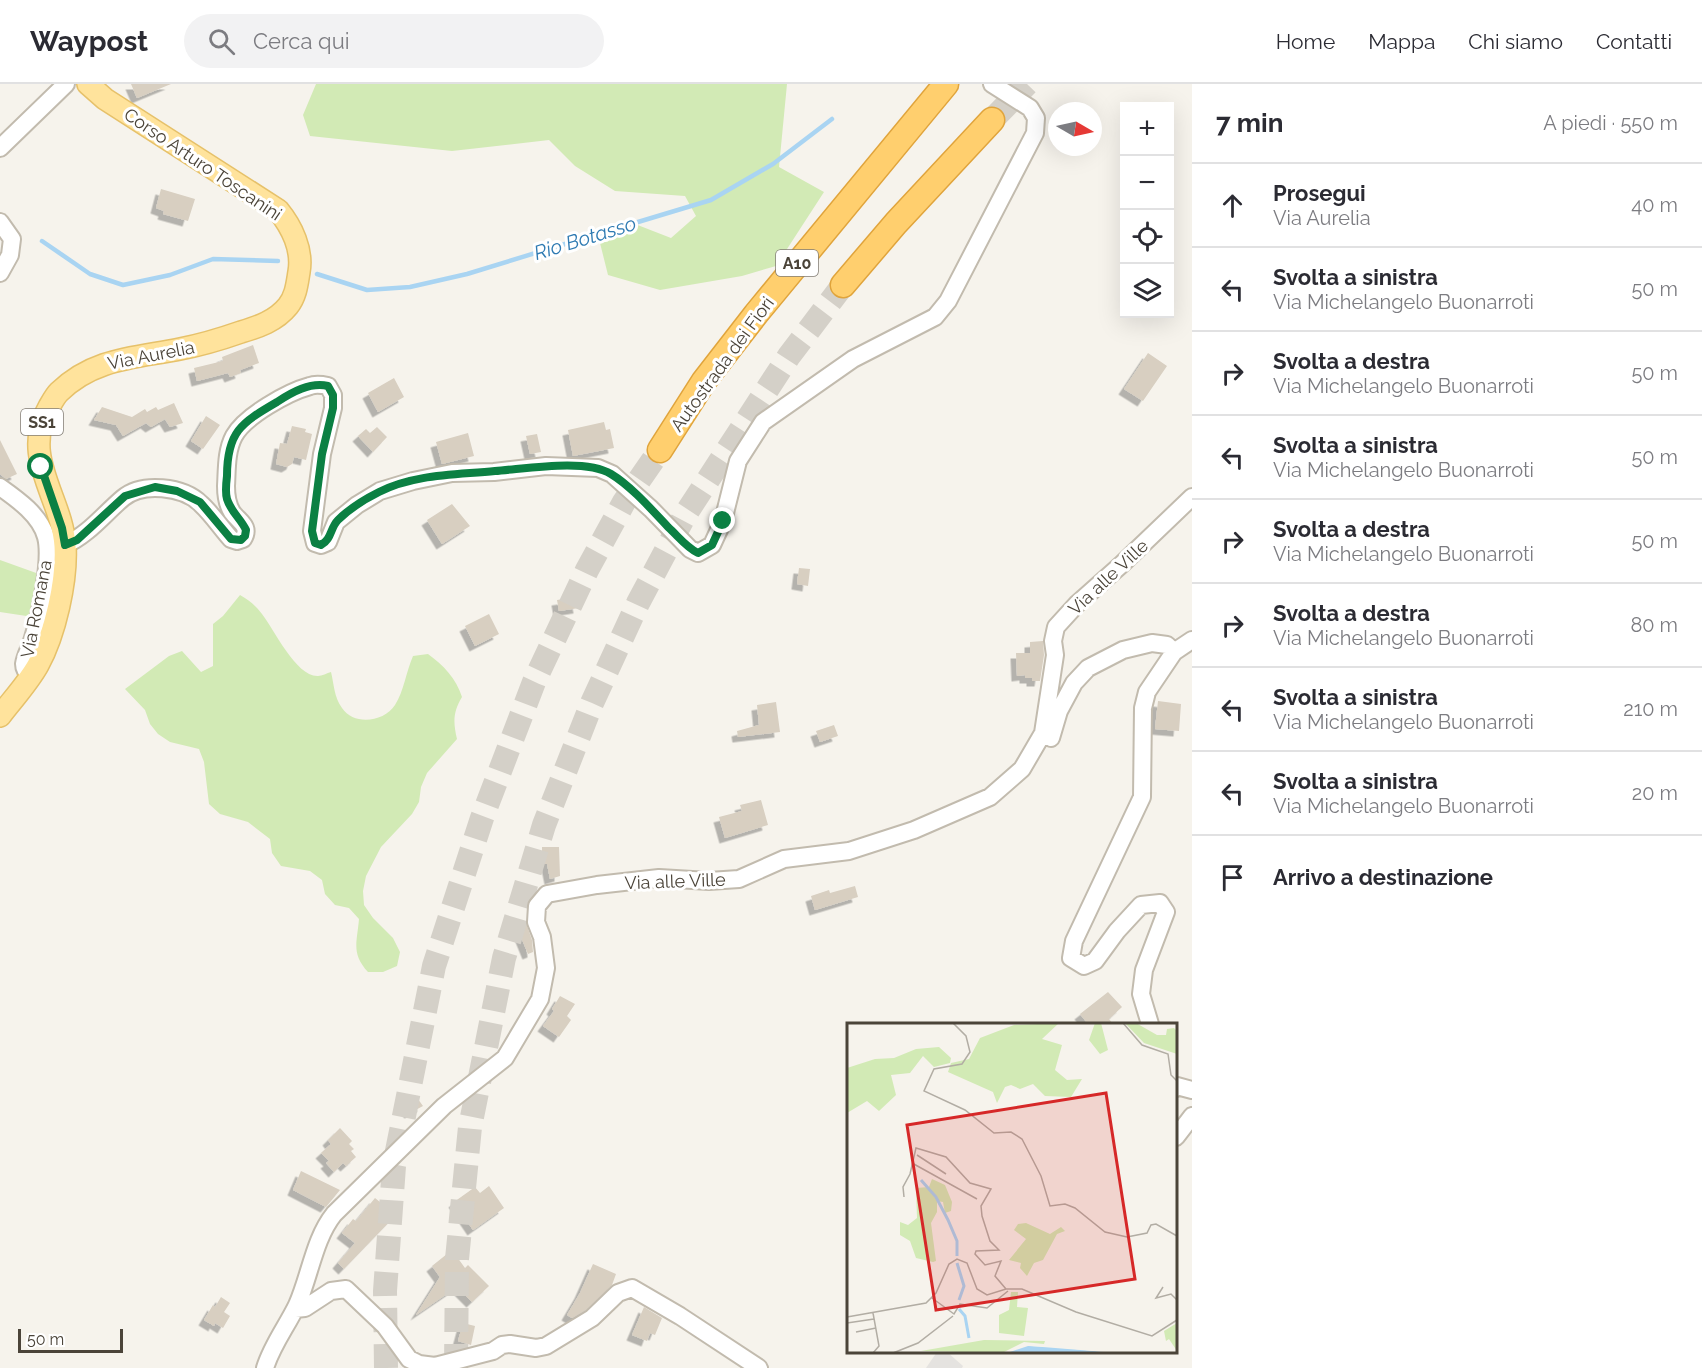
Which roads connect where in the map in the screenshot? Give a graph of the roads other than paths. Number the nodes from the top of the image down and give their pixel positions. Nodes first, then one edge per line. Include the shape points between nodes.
1 (66, 84) edge
2 (88, 84) edge
3 (946, 84) edge
4 (992, 84) edge
5 (992, 120) tunnel mouth
6 (0, 148) edge
7 (0, 222) edge
8 (0, 273) edge
9 (843, 285) tunnel mouth
10 (206, 344) joint
11 (660, 450) tunnel mouth
12 (0, 487) edge
13 (1192, 497) edge
14 (65, 545) junction
15 (1192, 640) edge
16 (1174, 652) junction
17 (31, 676) junction
18 (0, 716) edge
19 (960, 810) junction
20 (1150, 1023) edge
21 (1177, 1086) edge
22 (1192, 1090) edge
23 (1192, 1116) edge
24 (1177, 1136) edge
25 (295, 1309) junction
26 (265, 1368) edge
27 (759, 1368) edge

1 - 6 street
2 - 10 main road, Corso Arturo Toscanini / SS1 via 105,99 278,210 294,231 300,265 296,291 287,307 264,325
3 - 11 highway, Autostrada dei Fiori / A10 via 749,323 704,381
4 - 14 street via 1030,108 1036,118 1035,133 948,301 936,316 853,359 763,422 738,461 723,521 705,551 690,549 612,474 598,468 546,466 452,474 380,491 336,522 328,542 315,543 312,531 333,395 328,386 311,385 246,421 233,437 227,460 226,497 245,527 243,539 231,539 200,502 177,491 155,487 125,496 77,540
5 - 9 highway, A10
7 - 8 street via 12,239 10,255
10 - 14 main road, Via Aurelia / SS1 via 94,367 57,394 43,418 39,441 41,467
12 - 17 street, Via Romana via 32,513 46,537 48,562 34,637 24,665
13 - 19 street, Via alle Ville via 1056,627 1043,733 1022,769 990,798
14 - 17 main road, Via Aurelia / SS1 via 57,610 47,646
15 - 16 street
16 - 19 street via 1167,645 1152,643 1123,650 1088,668 1074,683 1059,711 1039,762 1018,786 987,812
16 - 20 street via 1147,692 1143,708 1142,797 1074,941 1071,958 1084,966 1095,961 1141,905 1160,903 1166,912 1144,970 1141,994
17 - 18 main road, Via Aurelia / SS1
19 - 25 street, Via alle Ville via 849,851 784,859 739,879 659,878 547,894 537,906 536,922 546,968 540,999 505,1058 444,1106 334,1214 325,1226
21 - 22 street
23 - 24 street
25 - 26 street, Via alle Ville
25 - 27 street via 304,1308 331,1291 346,1289 385,1326 409,1359 435,1366 493,1352 502,1345 546,1346 592,1318 618,1293 632,1288

